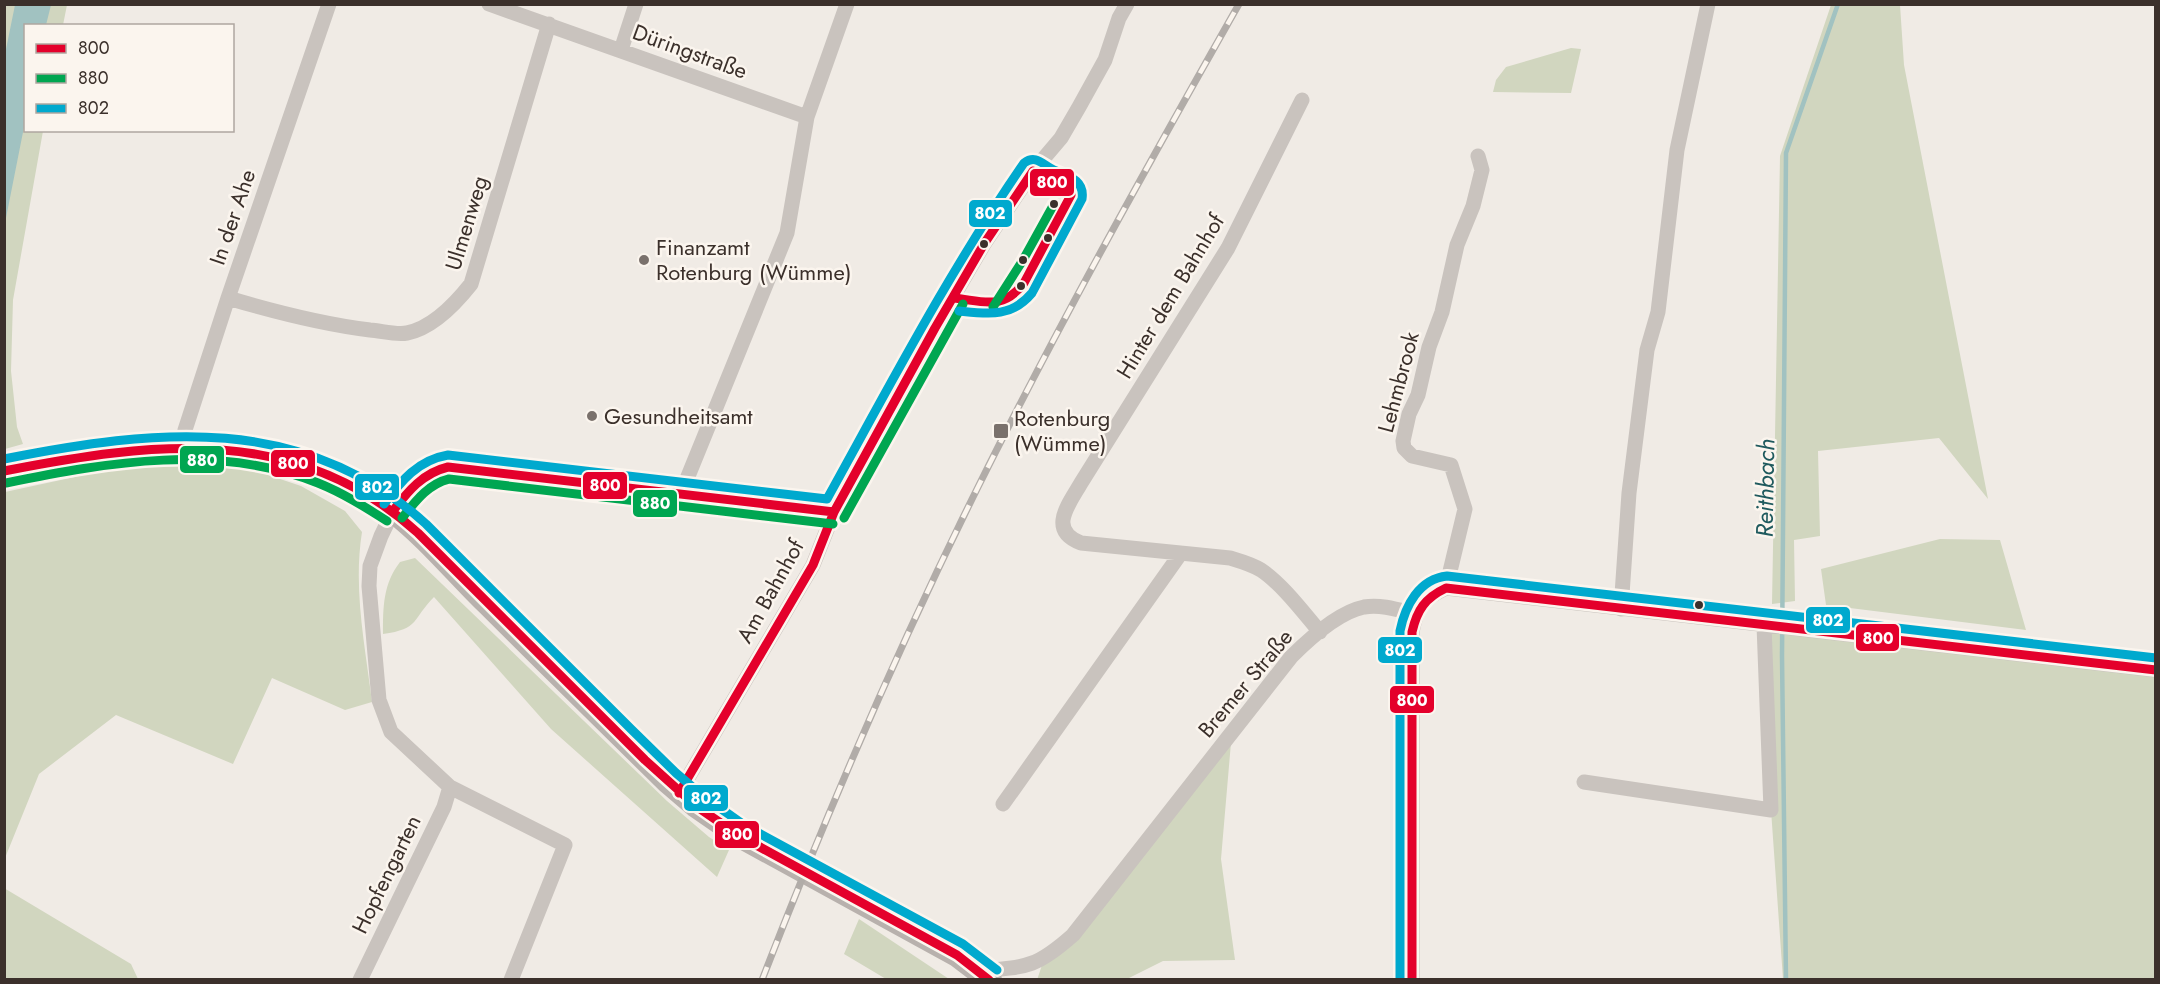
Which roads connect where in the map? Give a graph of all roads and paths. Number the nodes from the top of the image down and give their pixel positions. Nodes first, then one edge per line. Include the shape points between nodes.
1 (328, 4) edge
2 (489, 4) edge
3 (636, 4) edge
4 (847, 4) edge
5 (1127, 4) edge
6 (1708, 4) edge
7 (549, 24) junction
8 (621, 50) junction
9 (1302, 100) dead end
10 (807, 117) junction
11 (1478, 156) dead end
12 (228, 298) junction
13 (183, 446) junction
14 (6, 471) edge
15 (680, 496) junction
16 (393, 511) junction
17 (834, 512) junction
18 (1181, 554) junction
19 (1446, 588) junction
20 (1621, 609) junction
21 (1415, 614) junction
22 (1768, 626) junction
23 (1320, 632) junction
24 (2156, 670) edge
25 (1584, 782) dead end
26 (450, 787) junction
27 (679, 793) junction
28 (1003, 804) dead end
29 (985, 975) edge
30 (360, 980) edge
31 (511, 980) edge
32 (1412, 980) edge

1 - 12 street, In der Ahe
2 - 7 street, Düringstraße
3 - 8 street
4 - 10 street
5 - 17 street, Am Bahnhof via 1105,60 1061,138 1033,171 984,244
6 - 20 street via 1677,150 1658,312 1647,350 1629,493
7 - 8 street, Düringstraße
7 - 12 street, Ulmenweg via 471,284 455,305 408,333 318,322
8 - 10 street, Düringstraße
9 - 18 street, Hinter dem Bahnhof via 1228,248 1064,514 1064,531 1081,543
10 - 15 street via 787,233
11 - 19 street, Lehmbrook via 1482,170 1473,206 1457,245 1442,312 1403,441 1412,456 1451,465 1465,509
12 - 13 street, In der Ahe via 184,430
13 - 14 main road via 118,450
13 - 16 main road via 231,449 314,469 360,490
15 - 16 street via 448,467 430,472
15 - 17 street
16 - 26 street via 370,566 379,700 391,732
16 - 27 main road via 429,542
17 - 27 street, Am Bahnhof via 813,565
18 - 23 street, Hinter dem Bahnhof via 1230,558 1260,570 1274,580
18 - 28 street
19 - 20 street
19 - 21 street via 1433,593
20 - 22 street
21 - 23 street, Bremer Straße via 1364,607
21 - 32 street
22 - 24 street
22 - 25 street via 1771,810
23 - 29 street, Bremer Straße via 1290,657 1073,935 1044,959
26 - 30 street, Hopfengarten via 444,807
26 - 31 street via 566,845
27 - 29 main road via 719,823 957,955

